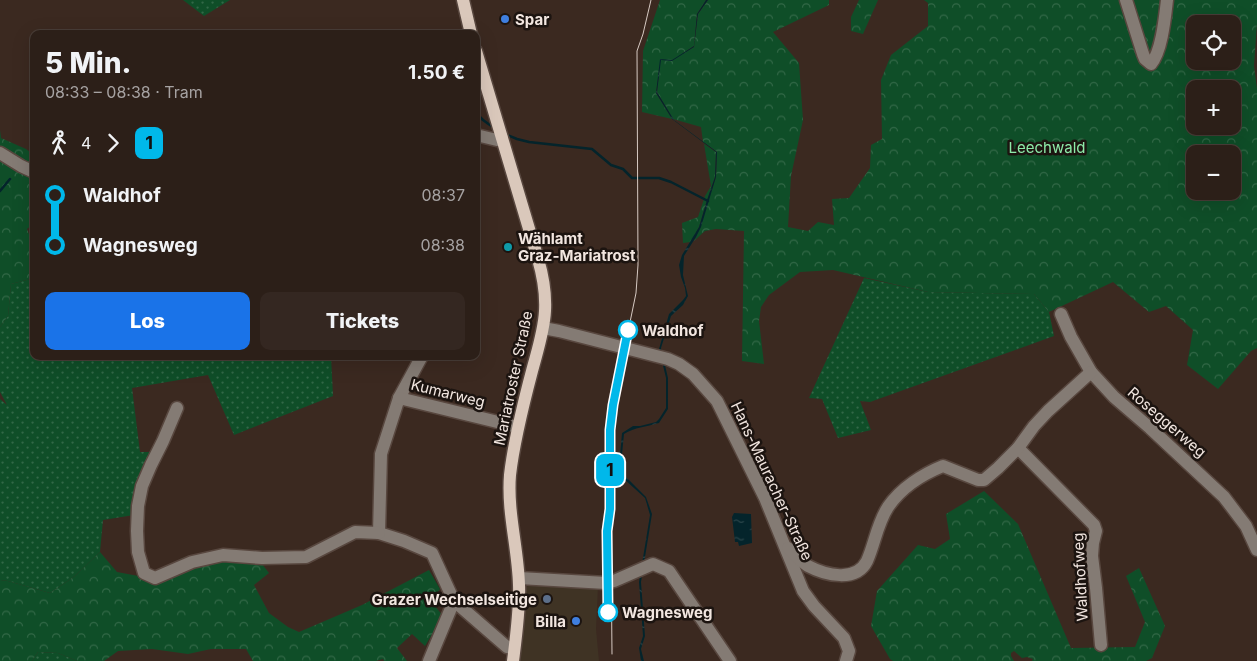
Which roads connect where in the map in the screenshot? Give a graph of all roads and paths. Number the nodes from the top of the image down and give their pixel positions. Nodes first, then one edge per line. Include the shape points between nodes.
1 (463, 0) edge
2 (1126, 0) edge
3 (1167, 0) edge
4 (470, 30) edge
5 (480, 64) edge
6 (500, 132) junction
7 (480, 135) edge
8 (0, 152) edge
9 (30, 170) edge
10 (1061, 314) dead end
11 (543, 328) junction
12 (420, 360) edge
13 (1091, 372) junction
14 (399, 398) junction
15 (177, 408) dead end
16 (518, 427) junction
17 (1018, 448) junction
18 (379, 533) junction
19 (784, 545) junction
20 (1257, 550) edge
21 (518, 578) junction
22 (454, 601) junction
23 (1101, 645) dead end
24 (514, 655) edge
25 (429, 661) edge
26 (730, 661) edge
27 (846, 661) edge

1 - 4 main road
2 - 3 street via 1142,54 1151,64 1160,41
5 - 6 main road, Mariatroster Straße
6 - 7 street via 497,140
6 - 11 main road, Mariatroster Straße via 544,283
8 - 9 street
10 - 13 street, Roseggerweg
11 - 16 main road, Mariatroster Straße
11 - 19 street, Hans-Mauracher-Straße via 662,358 679,364 692,374 717,401 765,498
12 - 14 street
13 - 17 street via 1048,411
13 - 20 street, Roseggerweg via 1224,497 1246,526
14 - 16 street, Kumarweg
14 - 18 street via 381,454
15 - 18 street via 142,486 137,531 144,573 155,578 192,562 223,555 306,557 356,532
16 - 21 main road, Mariatroster Straße via 512,460 510,509
17 - 19 street via 984,480 943,466 903,490 889,506 866,562 856,573 824,573 807,565
17 - 23 street, Waldhofweg via 1094,525 1092,556
18 - 22 street via 432,552
19 - 27 street, Hans-Mauracher-Straße via 804,591 844,638 849,651
21 - 24 main road, Mariatroster Straße
21 - 26 street via 606,583 657,565 669,571
22 - 24 street
22 - 25 street

